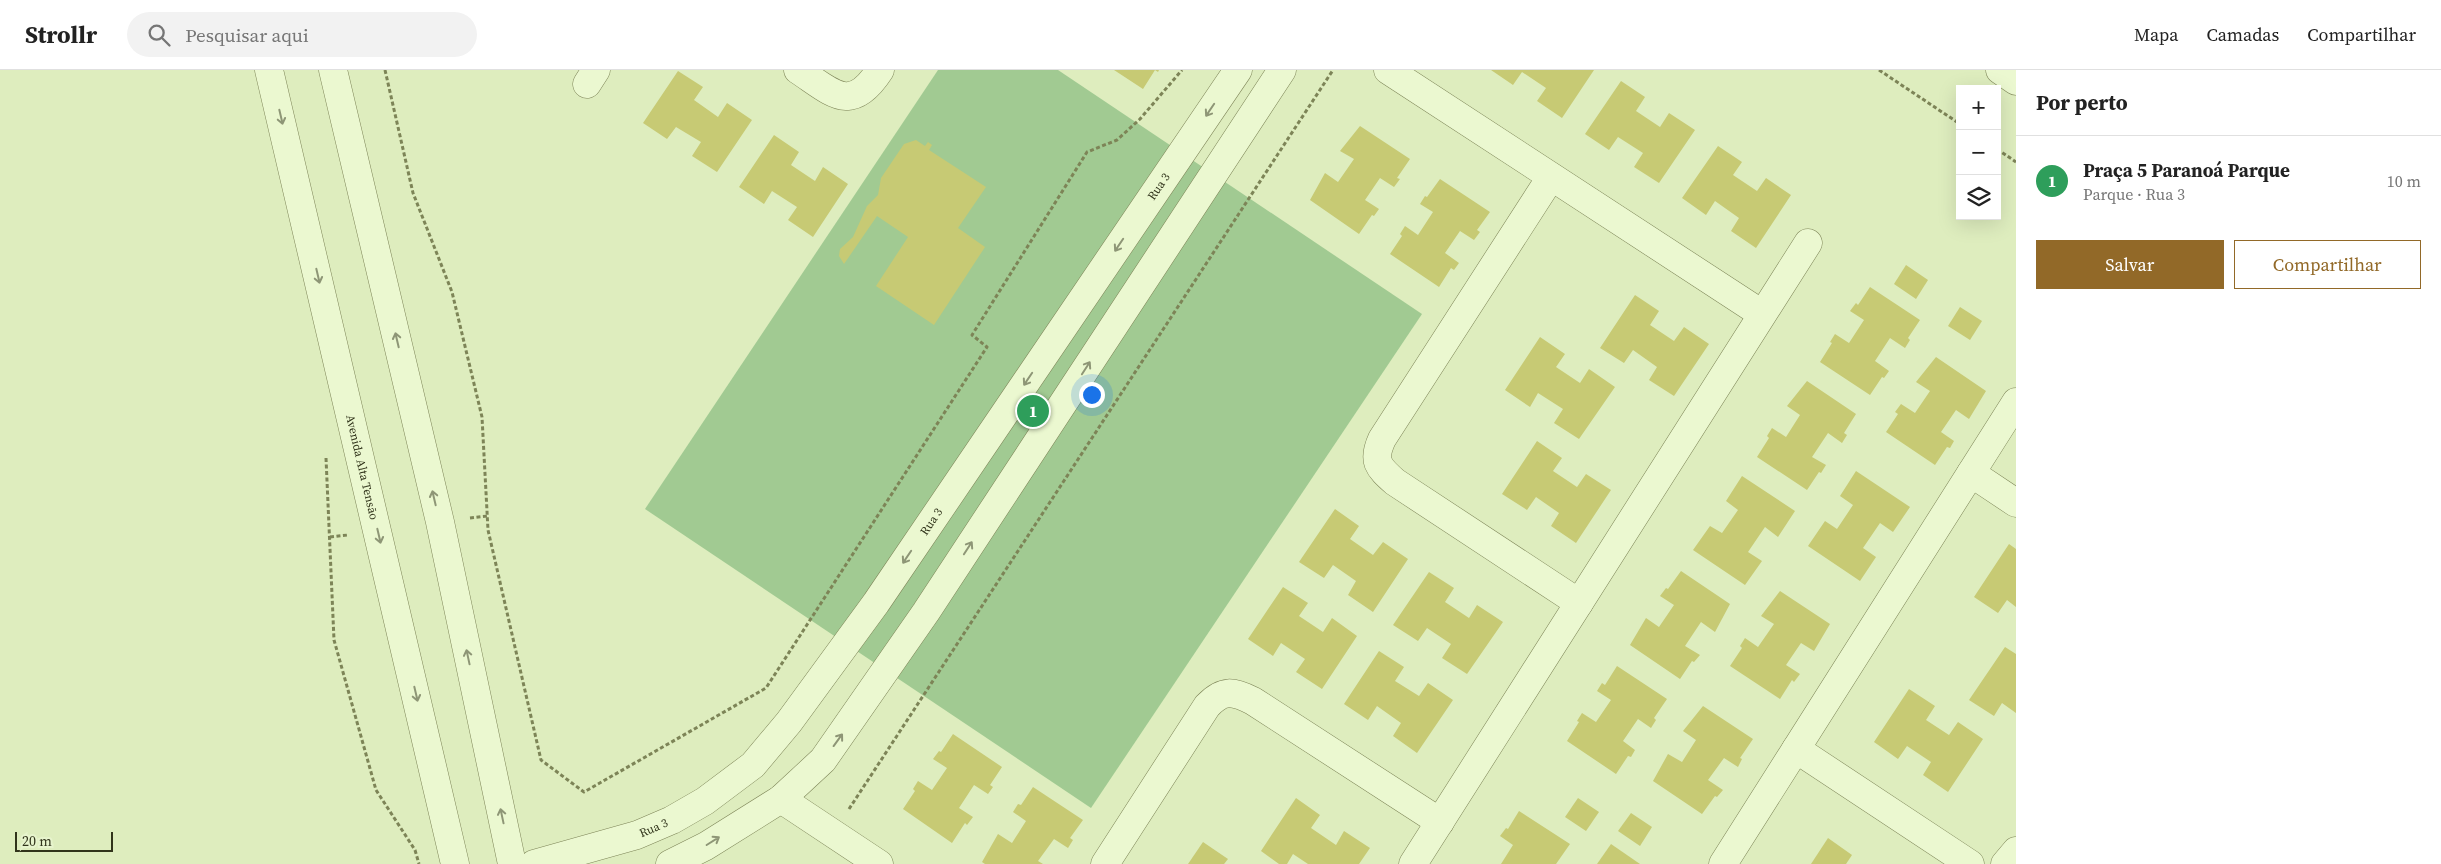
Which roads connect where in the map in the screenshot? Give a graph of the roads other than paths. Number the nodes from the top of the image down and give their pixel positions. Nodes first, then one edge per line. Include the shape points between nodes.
1 (269, 70) edge
2 (333, 70) edge
3 (798, 70) edge
4 (880, 70) edge
5 (1238, 70) edge
6 (1282, 70) edge
7 (1388, 70) edge
8 (2000, 70) edge
9 (2016, 81) edge
10 (1551, 177) junction
11 (1808, 243) dead end
12 (1762, 314) junction
13 (2016, 402) edge
14 (1971, 473) junction
15 (2016, 503) edge
16 (1579, 603) junction
17 (1796, 748) junction
18 (781, 799) junction
19 (1440, 822) junction
20 (2016, 851) edge
21 (455, 864) edge
22 (512, 864) edge
23 (534, 864) edge
24 (670, 864) edge
25 (879, 864) edge
26 (1105, 864) edge
27 (1413, 864) edge
28 (1723, 864) edge
29 (1970, 864) edge
30 (2005, 864) edge

1 -> 21 street, Avenida Alta Tensāo
22 -> 2 street via 440,522
3 - 4 street via 839,96 852,97 862,93
5 -> 23 street, Rua 3 via 876,604 789,722 753,765 705,801 672,820 637,835
18 -> 6 street via 823,760 873,689
7 - 10 street
8 - 9 street
10 - 12 street
10 - 16 street via 1382,438 1377,462 1395,482
11 - 12 street
12 - 16 street
13 - 14 street
14 - 15 street
14 - 17 street
16 - 19 street
17 - 28 street
17 - 29 street
24 -> 18 street via 706,846
18 - 25 street
19 - 26 street via 1253,701 1239,694 1226,693 1207,706
19 - 27 street
20 - 30 street

